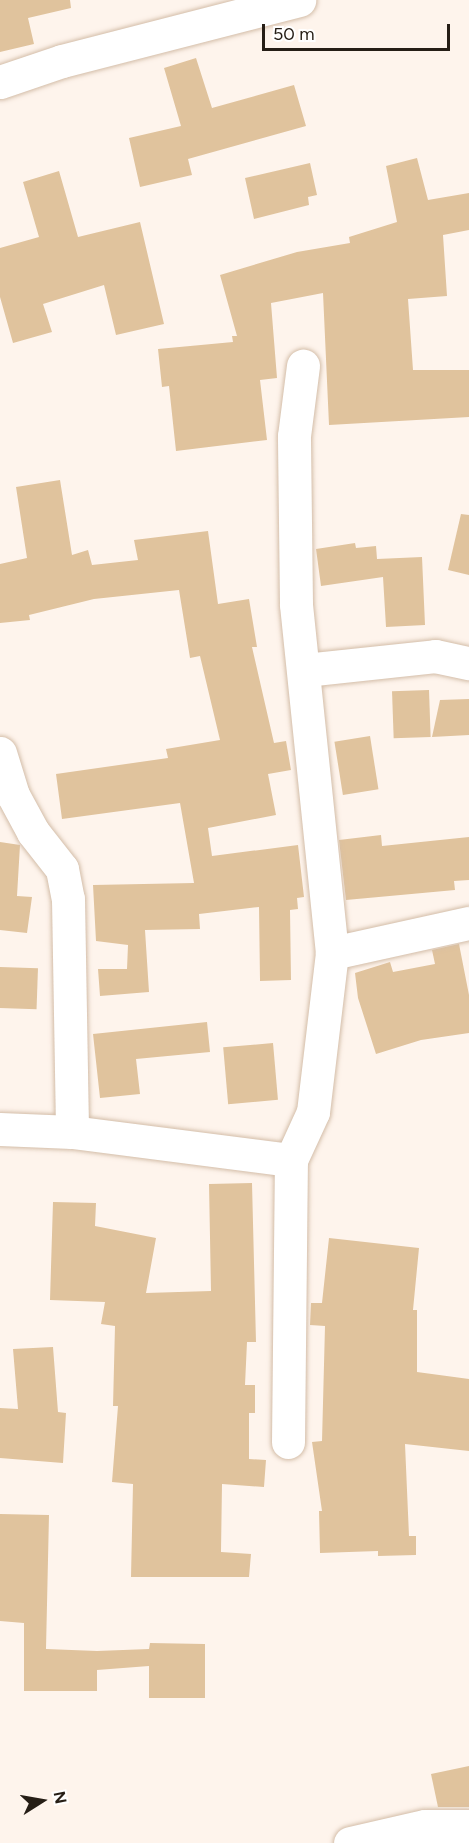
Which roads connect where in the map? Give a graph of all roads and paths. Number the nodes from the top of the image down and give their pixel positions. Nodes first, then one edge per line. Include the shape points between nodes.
1 (298, 0) edge
2 (0, 82) edge
3 (303, 366) dead end
4 (469, 663) edge
5 (305, 670) junction
6 (0, 753) edge
7 (469, 923) edge
8 (332, 953) junction
9 (0, 1129) edge
10 (72, 1132) junction
11 (291, 1160) junction
12 (288, 1442) dead end
13 (469, 1826) edge
14 (350, 1843) edge

1 - 2 street
3 - 5 street via 294,436 296,604
4 - 5 street via 435,656
5 - 8 street
6 - 10 street via 13,795 33,832 62,869 68,899
7 - 8 street
8 - 11 street via 312,1112
9 - 10 street
10 - 11 street
11 - 12 street
13 - 14 street via 425,1826

